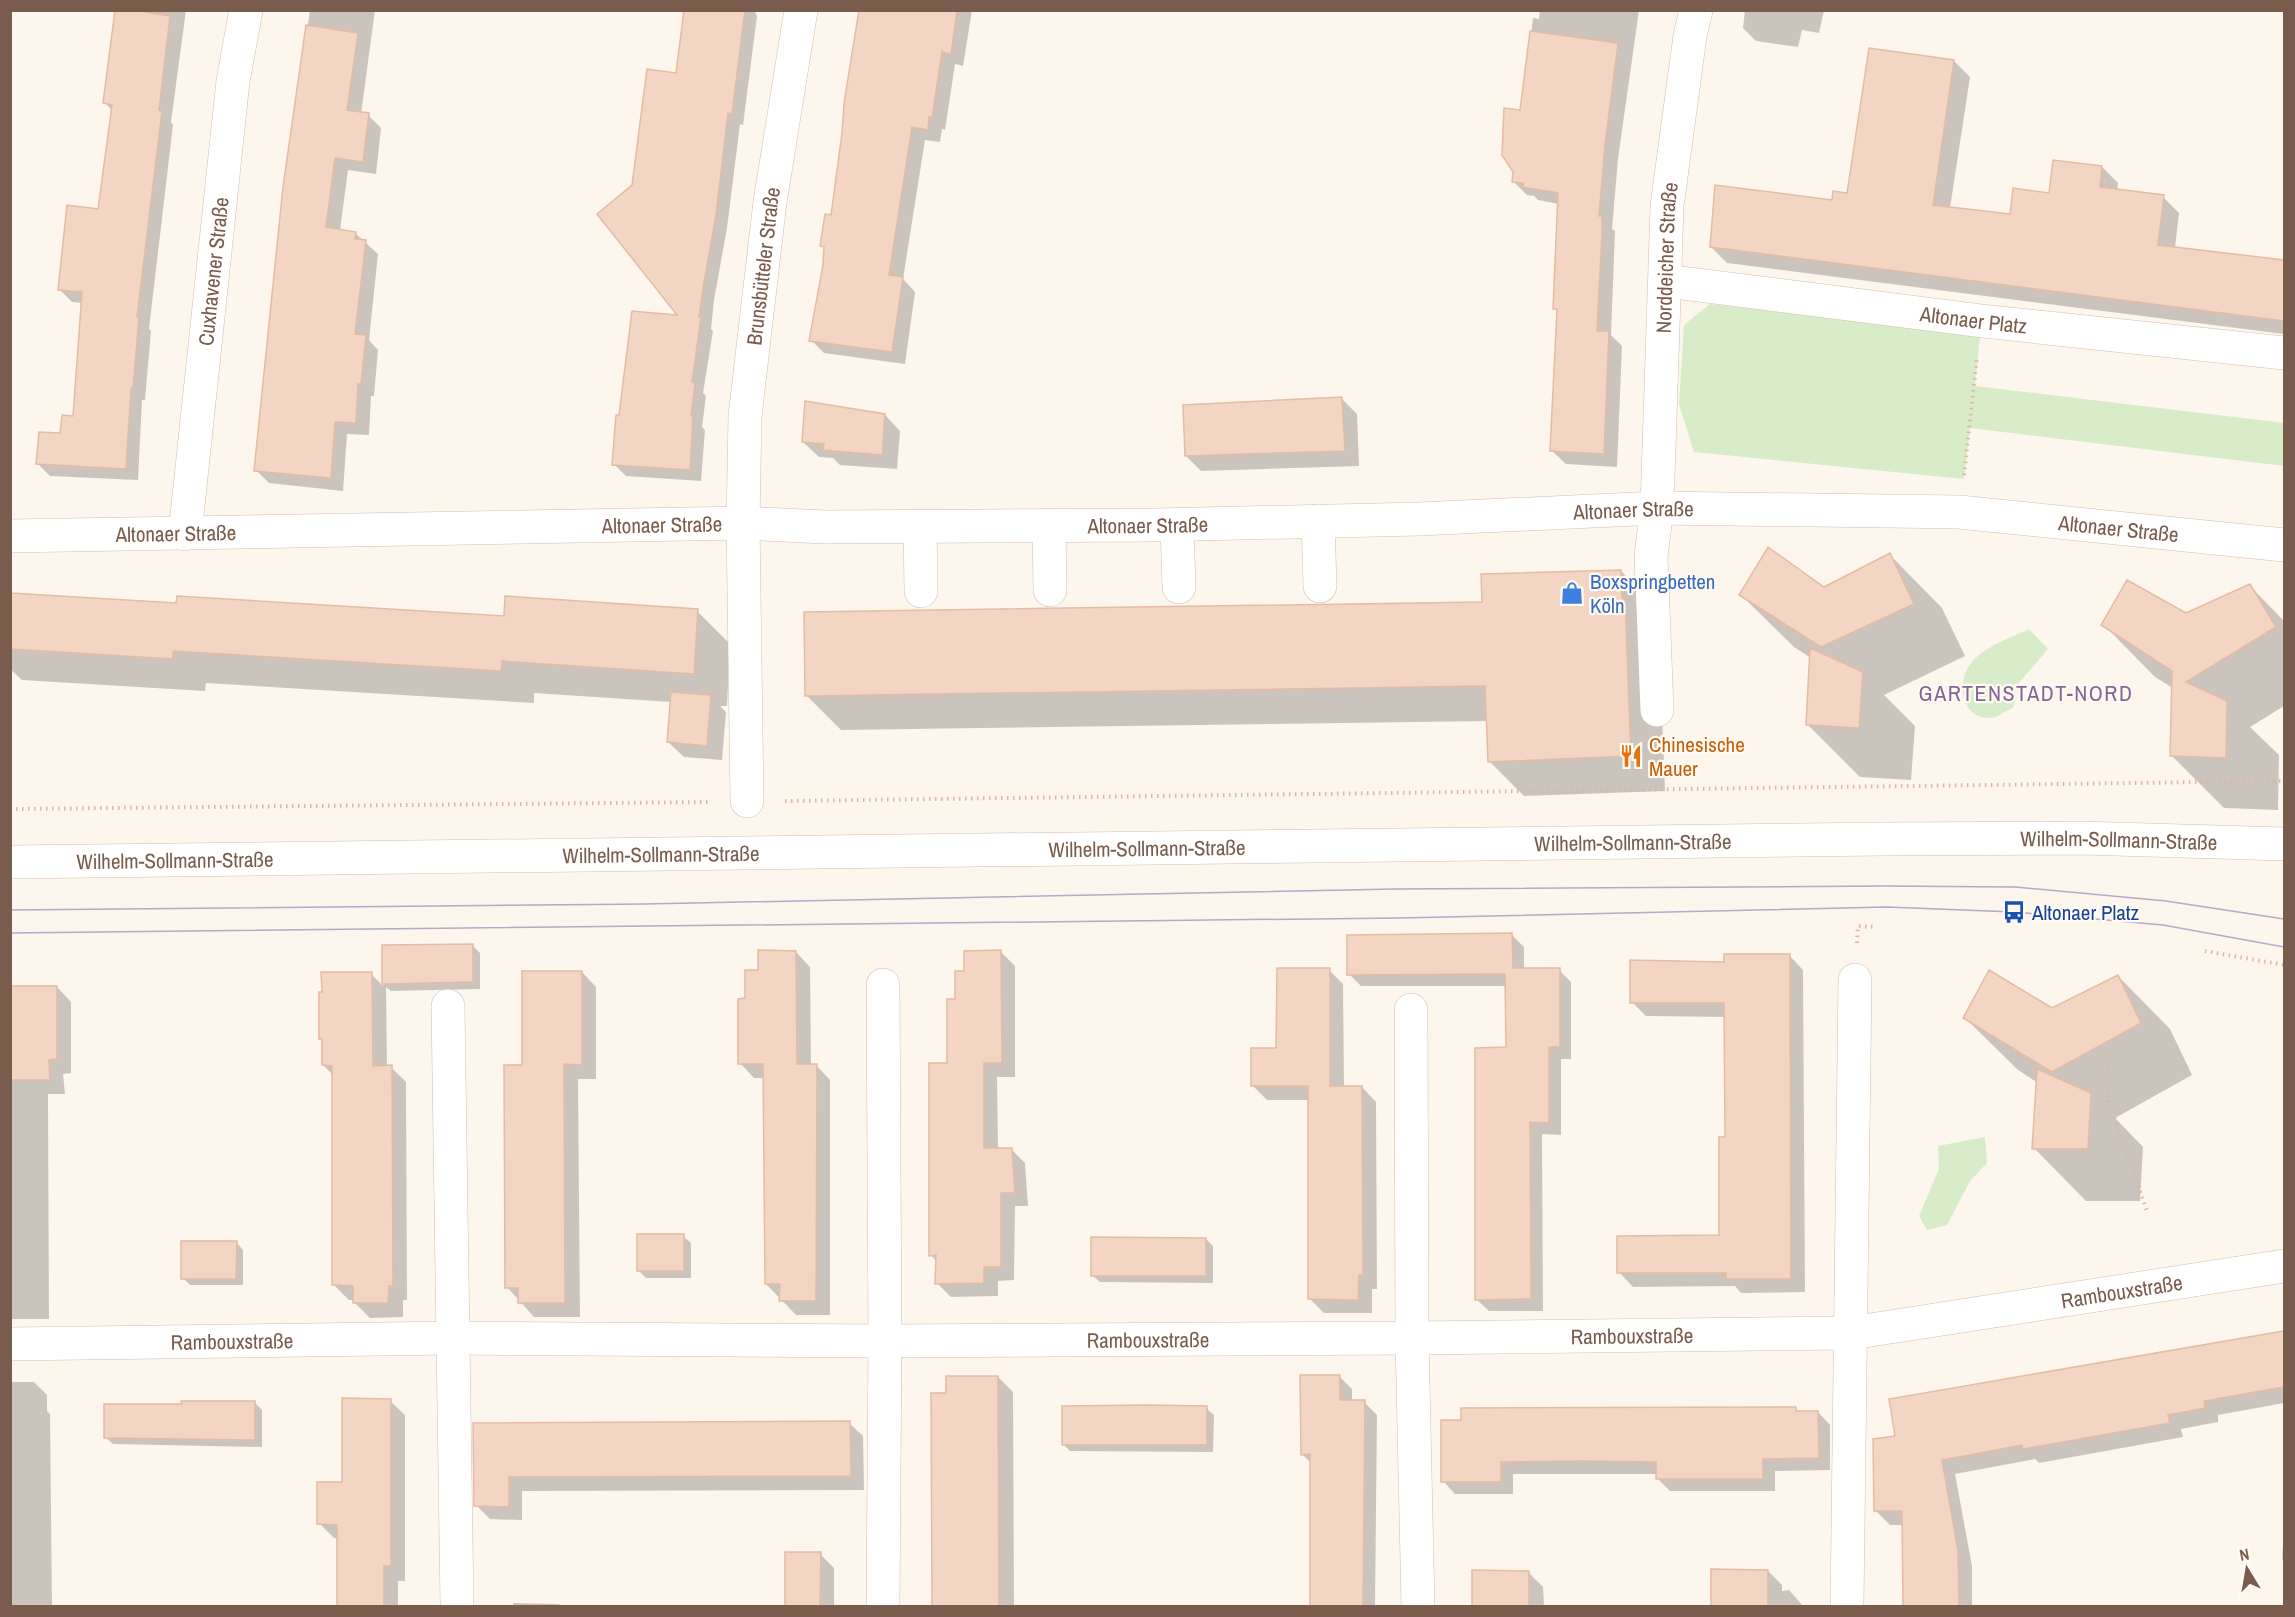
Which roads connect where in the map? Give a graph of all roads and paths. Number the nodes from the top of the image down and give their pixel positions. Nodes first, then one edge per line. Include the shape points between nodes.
1 (246, 10) edge
2 (801, 10) edge
3 (1696, 10) edge
4 (1666, 281) junction
5 (1982, 321) junction
6 (2284, 353) edge
7 (1657, 508) junction
8 (1959, 512) junction
9 (1318, 521) junction
10 (743, 523) junction
11 (1049, 525) junction
12 (1177, 525) junction
13 (920, 526) junction
14 (185, 534) junction
15 (10, 536) edge
16 (2284, 544) edge
17 (1320, 586) dead end
18 (1179, 587) dead end
19 (1050, 590) dead end
20 (921, 591) dead end
21 (1657, 710) dead end
22 (2284, 781) edge
23 (747, 801) junction
24 (10, 809) edge
25 (2284, 844) edge
26 (10, 862) edge
27 (2205, 951) dead end
28 (2284, 965) edge
29 (1855, 980) dead end
30 (883, 985) dead end
31 (448, 1006) dead end
32 (1411, 1010) dead end
33 (2106, 1053) dead end
34 (2148, 1214) dead end
35 (2284, 1266) edge
36 (1851, 1333) junction
37 (452, 1338) junction
38 (1412, 1338) junction
39 (885, 1341) junction
40 (10, 1344) edge
41 (457, 1606) edge
42 (883, 1606) edge
43 (1418, 1606) edge
44 (1847, 1606) edge

1 - 14 street, Cuxhavener Straße via 233,81
2 - 10 street, Brunsbütteler Straße via 770,202 746,404
3 - 4 street, Norddeicher Straße via 1667,206
4 - 5 street, Altonaer Platz
4 - 7 street, Norddeicher Straße
5 - 6 street, Altonaer Platz
5 - 8 path
7 - 8 street, Altonaer Straße
7 - 9 street, Altonaer Straße
7 - 21 street, Norddeicher Straße via 1651,556
8 - 16 street, Altonaer Straße
9 - 12 street, Altonaer Straße
9 - 17 street
10 - 13 street, Altonaer Straße
10 - 14 street, Altonaer Straße
10 - 23 street, Brunsbütteler Straße
11 - 12 street, Altonaer Straße
11 - 13 street, Altonaer Straße
11 - 19 street
12 - 18 street
13 - 20 street
14 - 15 street, Altonaer Straße
22 - 23 path
23 - 24 path
25 - 26 street, Wilhelm-Sollmann-Straße via 2081,838 1883,839
27 - 28 path
29 - 36 street
30 - 39 street
31 - 37 street
32 - 38 street
33 - 34 path via 2107,1097
35 - 36 street, Rambouxstraße
36 - 38 street, Rambouxstraße
36 - 44 street
37 - 39 street, Rambouxstraße
37 - 40 street, Rambouxstraße
37 - 41 street
38 - 39 street, Rambouxstraße
38 - 43 street
39 - 42 street

